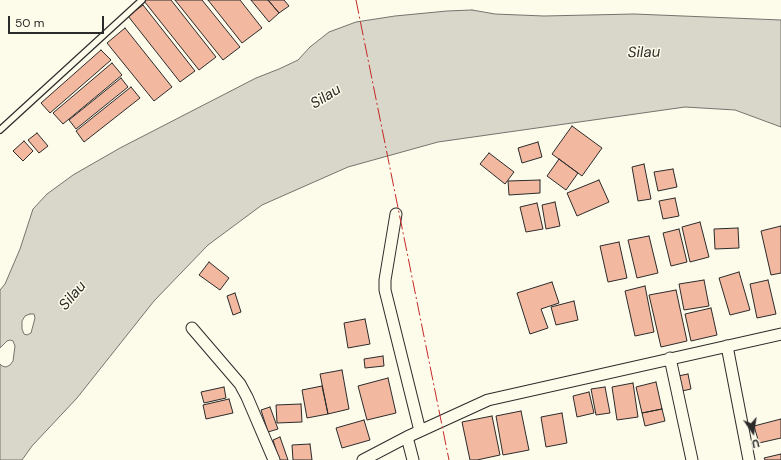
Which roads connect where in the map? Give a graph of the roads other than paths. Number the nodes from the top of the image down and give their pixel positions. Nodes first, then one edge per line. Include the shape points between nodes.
1 (140, 2) edge
2 (0, 130) edge
3 (396, 214) dead end
4 (192, 328) dead end
5 (781, 334) edge
6 (726, 346) junction
7 (670, 358) junction
8 (420, 431) junction
9 (407, 437) junction
10 (274, 460) edge
11 (363, 460) edge
12 (413, 460) edge
13 (692, 460) edge
14 (749, 460) edge

1 - 2 lane
3 - 8 street via 385,290
4 - 10 street via 240,384
5 - 6 street
6 - 7 street
6 - 14 street
7 - 8 street via 488,400
7 - 13 street
8 - 9 street
9 - 11 street
9 - 12 street

